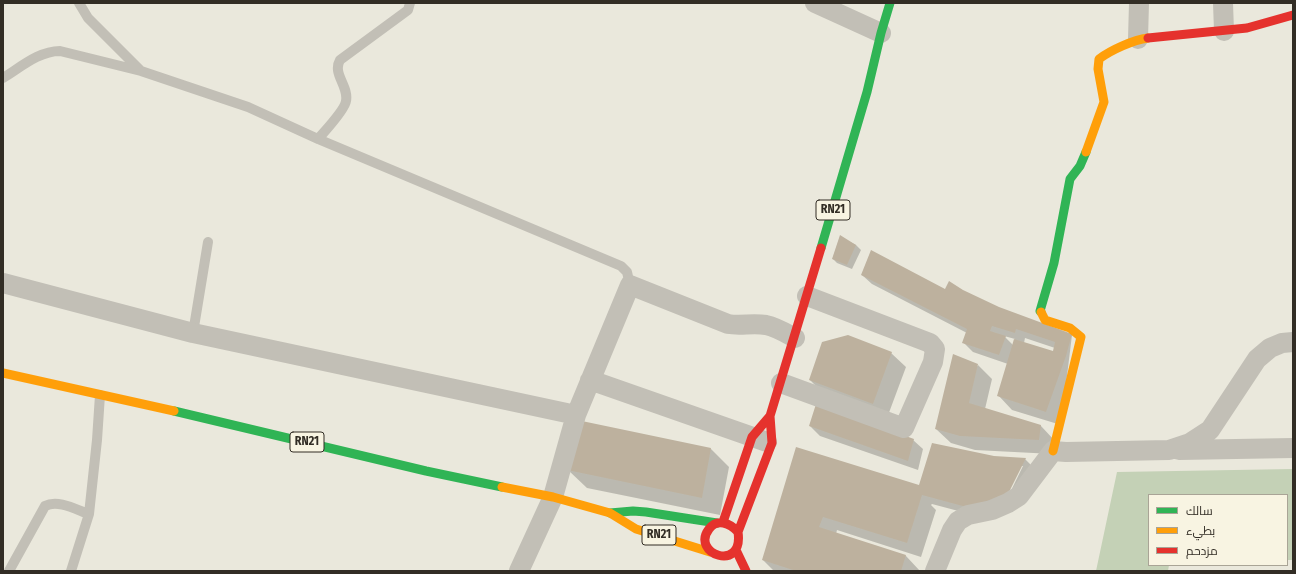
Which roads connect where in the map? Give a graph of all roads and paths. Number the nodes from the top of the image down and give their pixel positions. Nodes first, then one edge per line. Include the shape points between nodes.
1 (79, 3) edge
2 (410, 3) edge
3 (815, 3) edge
4 (890, 3) edge
5 (1139, 3) edge
6 (1223, 3) edge
7 (1293, 15) edge
8 (1224, 31) junction
9 (881, 33) junction
10 (1138, 39) junction
11 (141, 71) junction
12 (3, 78) edge
13 (318, 139) junction
14 (208, 242) dead end
15 (3, 283) edge
16 (630, 285) junction
17 (807, 296) junction
18 (193, 333) junction
19 (795, 338) junction
20 (1293, 342) edge
21 (3, 373) edge
22 (590, 380) junction
23 (781, 383) junction
24 (100, 395) junction
25 (576, 415) junction
26 (770, 416) junction
27 (752, 437) junction
28 (772, 443) junction
29 (1293, 448) edge
30 (1170, 450) junction
31 (1052, 451) junction
32 (553, 496) junction
33 (610, 513) junction
34 (89, 514) junction
35 (720, 523) junction
36 (738, 532) junction
37 (736, 550) junction
38 (710, 552) junction
39 (8, 571) edge
40 (71, 571) edge
41 (519, 571) edge
42 (746, 571) edge
43 (935, 571) edge

1 - 11 lane via 88,18
2 - 13 lane via 408,10 340,60 337,70 347,92 346,103
3 - 9 street
4 - 9 main road, RN21
5 - 10 street
6 - 8 street
7 - 8 main road via 1247,28
8 - 10 main road
9 - 17 main road, RN21 via 867,92
10 - 31 main road via 1099,59 1098,69 1104,102 1084,158 1070,179 1054,263 1040,311 1045,320 1072,329 1081,337
11 - 12 lane via 51,51 36,57
11 - 13 lane via 248,107
13 - 16 lane via 621,266 627,272
14 - 18 lane
15 - 18 street
16 - 19 street via 728,324 765,325
16 - 22 street
17 - 19 main road, RN21
17 - 23 street via 930,343 935,349 933,362 904,428
18 - 25 street
19 - 23 main road, RN21
20 - 30 street via 1270,348 1257,359 1210,430 1190,443
21 - 24 main road, RN21
22 - 25 street
22 - 27 street
23 - 26 main road, RN21
24 - 32 main road, RN21 via 426,471
24 - 34 lane
25 - 32 street
26 - 27 main road, RN21
26 - 28 main road, RN21
27 - 28 street
27 - 35 main road, RN21
28 - 36 main road, RN21
29 - 30 street
30 - 31 street
31 - 43 street via 1019,496 992,510 968,515 958,521
32 - 33 main road, RN21
32 - 41 street
33 - 35 main road, RN21 via 646,512
33 - 38 main road, RN21 via 636,528
34 - 39 lane via 56,503 45,506
34 - 40 lane
35 - 36 main road, RN21 via 732,525
35 - 38 main road, RN21 via 708,530 706,536
36 - 37 main road, RN21 via 740,541
37 - 38 main road, RN21 via 724,557
37 - 42 main road

